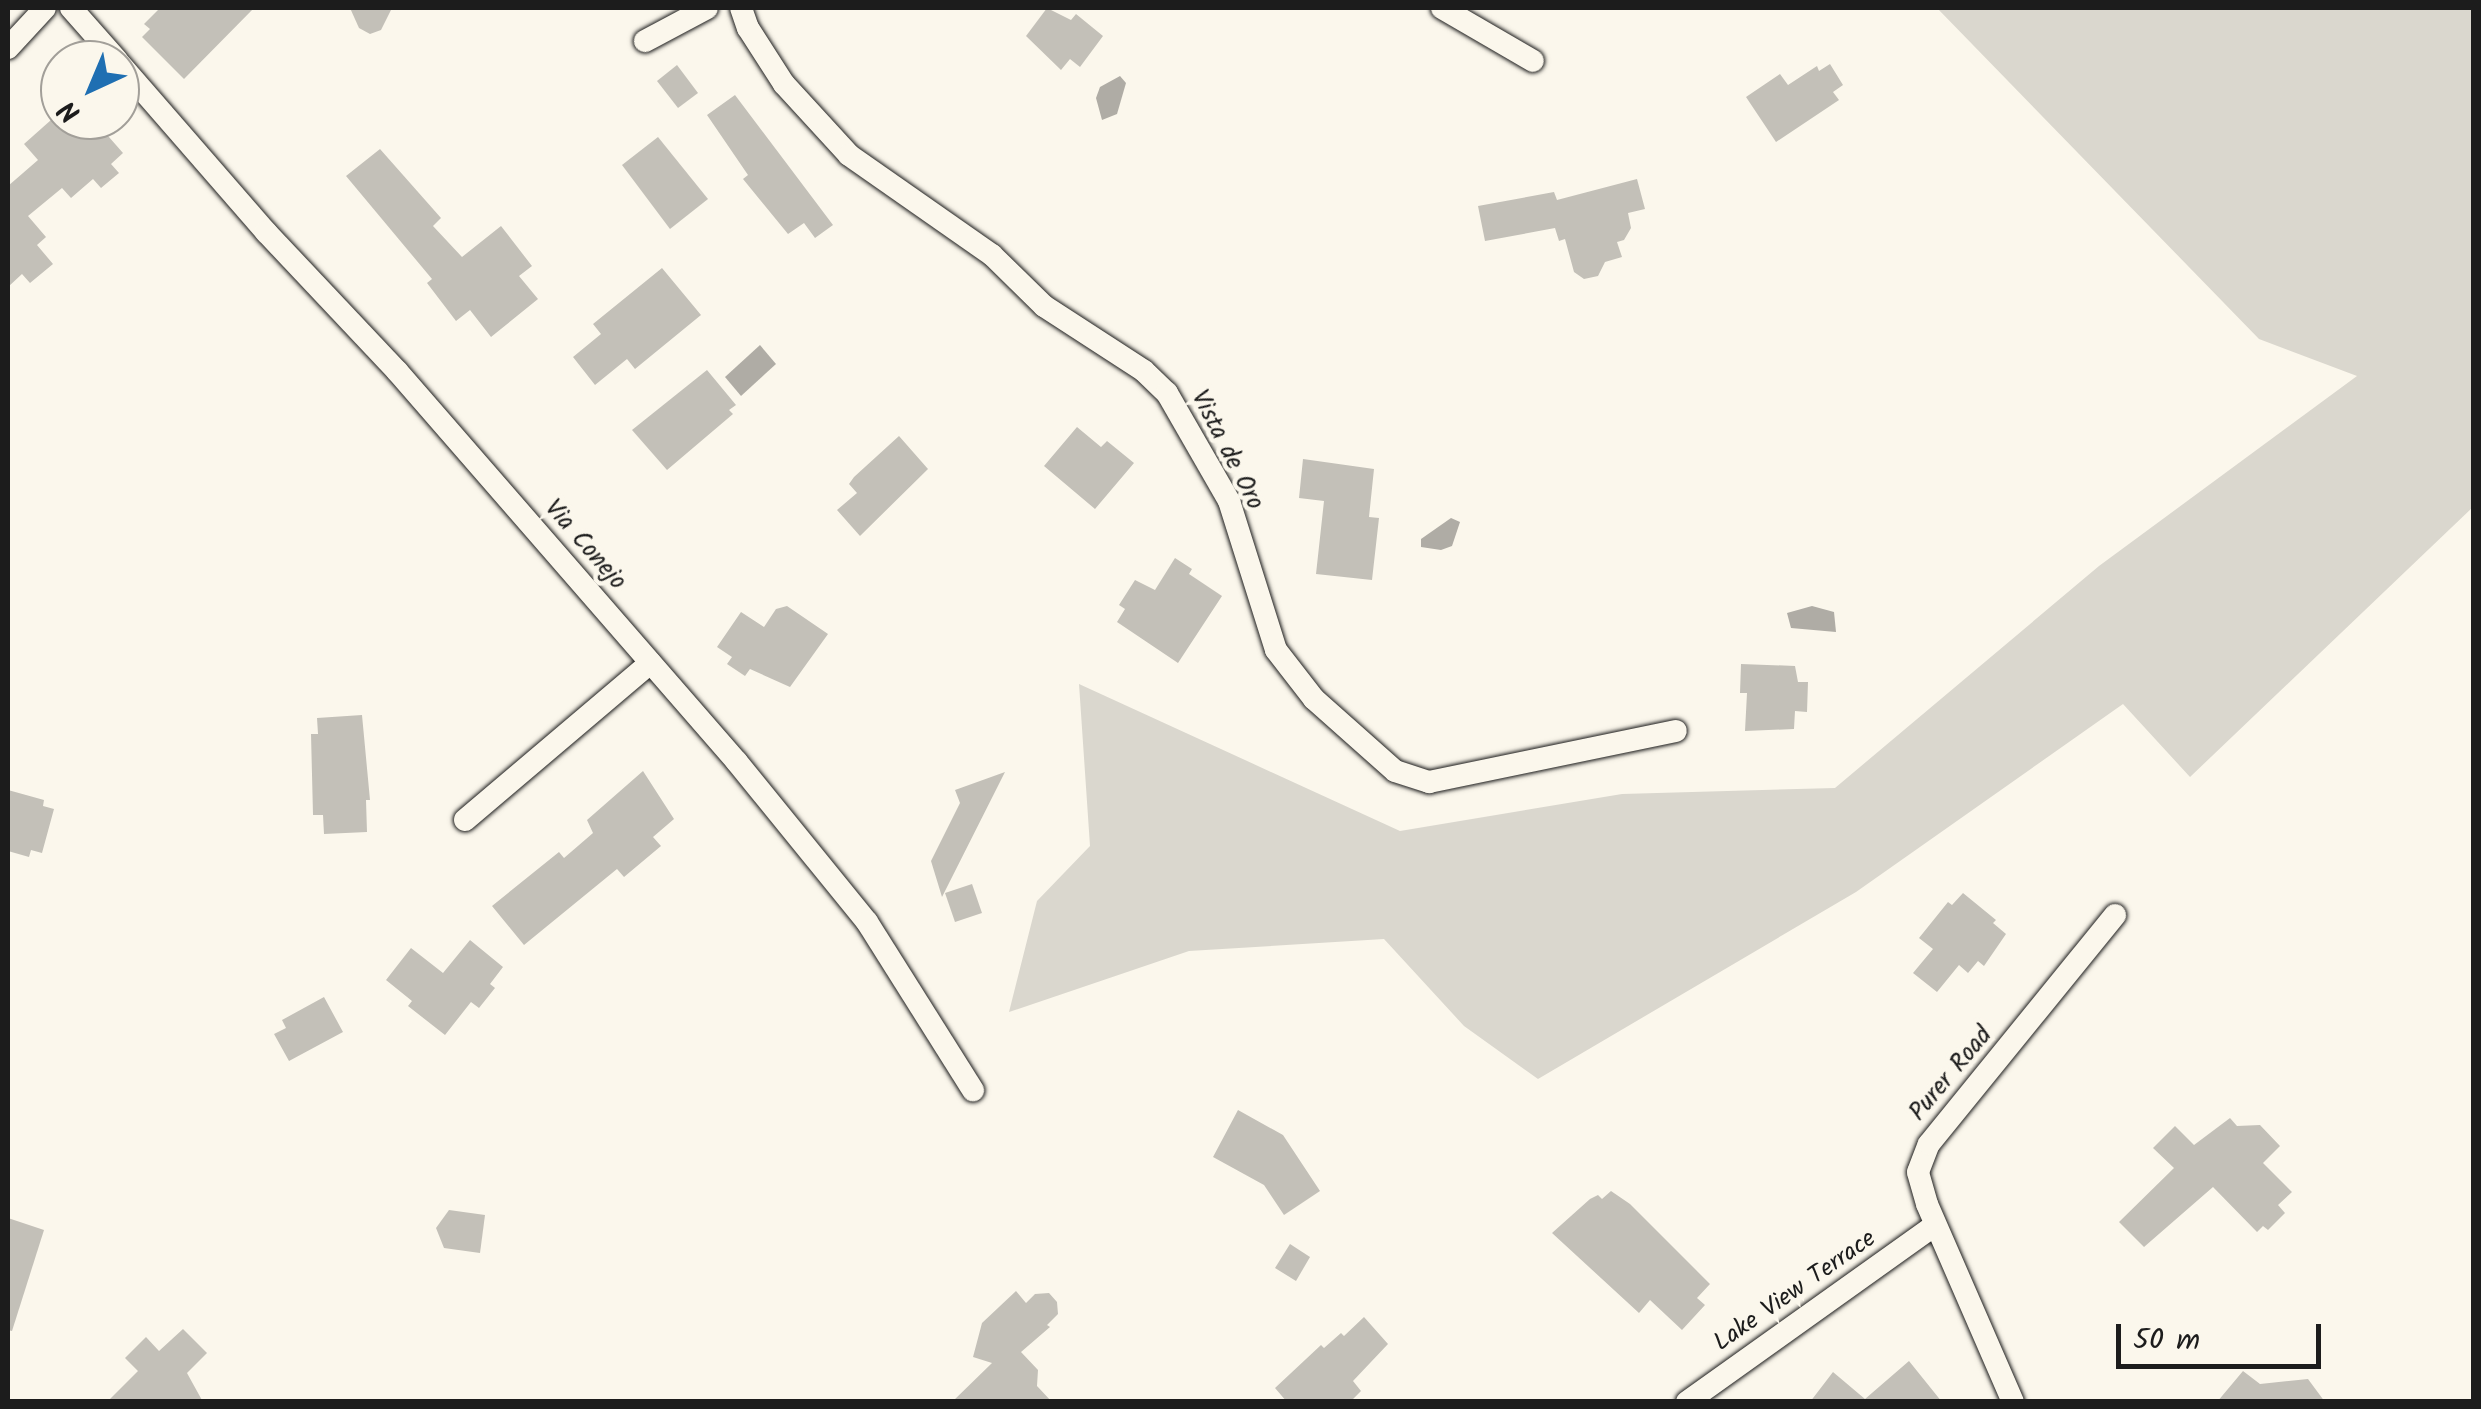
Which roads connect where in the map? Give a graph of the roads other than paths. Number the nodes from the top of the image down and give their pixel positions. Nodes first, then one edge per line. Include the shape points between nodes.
1 (46, 8) edge
2 (71, 8) edge
3 (708, 8) edge
4 (741, 8) edge
5 (1442, 8) edge
6 (99, 40) edge
7 (646, 41) dead end
8 (8, 48) edge
9 (1533, 60) dead end
10 (140, 87) edge
11 (650, 663) junction
12 (1676, 731) dead end
13 (464, 820) dead end
14 (2115, 915) dead end
15 (974, 1090) dead end
16 (1935, 1225) junction
17 (1687, 1402) edge
18 (2013, 1402) edge

1 - 8 street
2 - 6 street, Via Conejo
3 - 7 street
4 - 12 street, Vista de Oro via 776,73 849,154 992,255 1044,306 1144,371 1167,394 1229,501 1276,650 1314,699 1395,771 1429,782
5 - 9 street
10 - 11 street, Via Conejo
11 - 13 street
11 - 15 street, Via Conejo via 868,922
14 - 16 street, Purer Road via 1928,1144 1918,1172
16 - 17 street, Lake View Terrace
16 - 18 street, Purer Road

